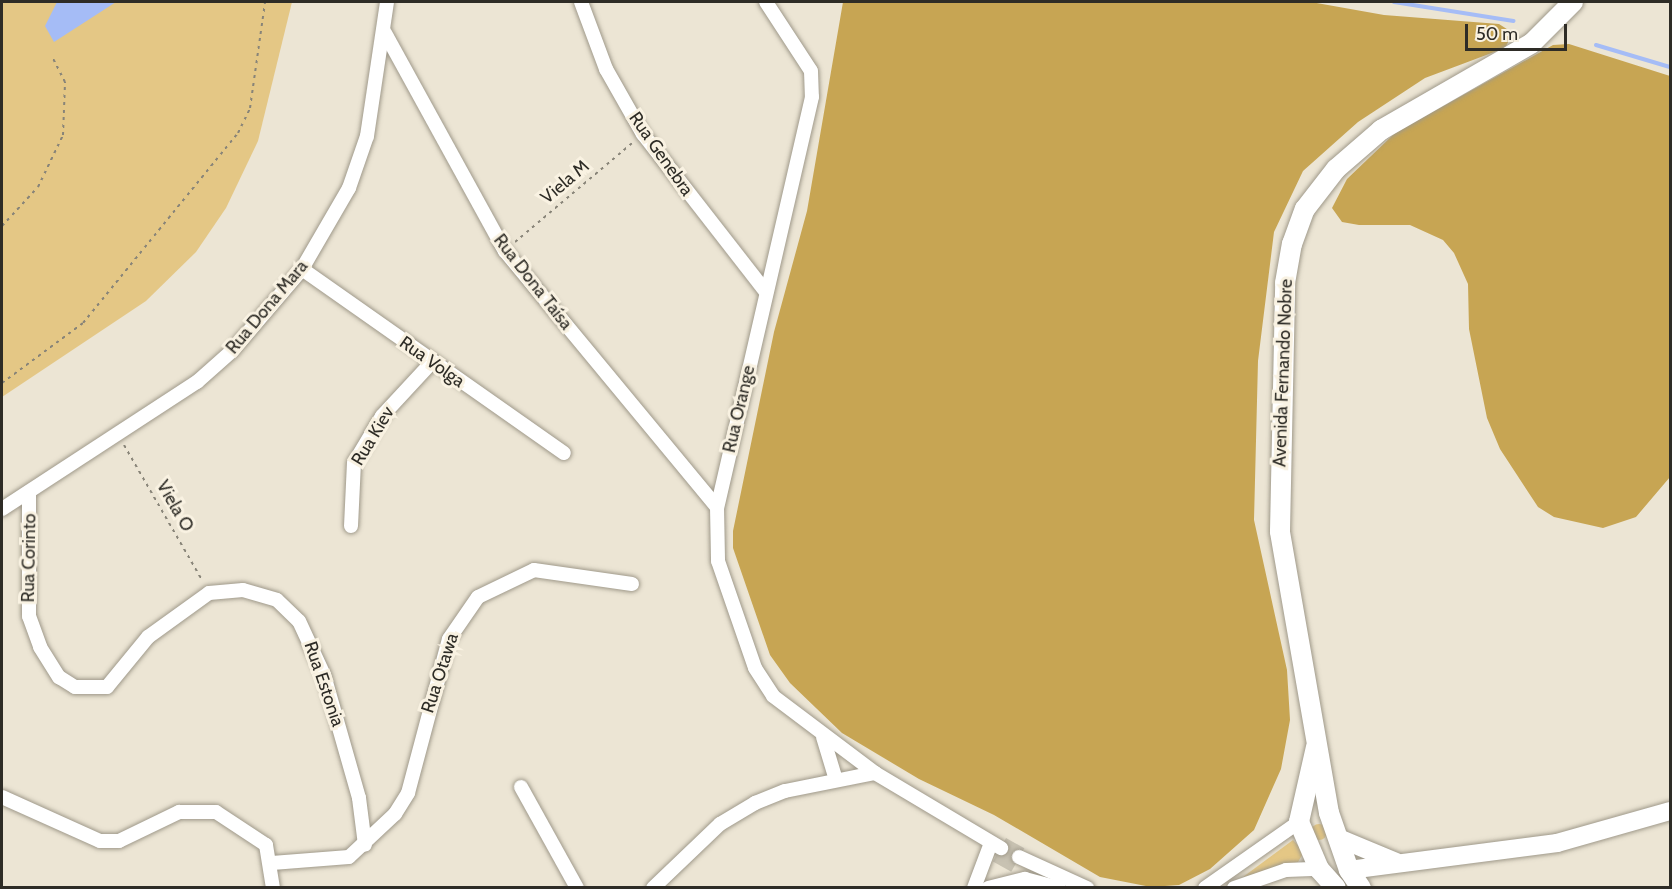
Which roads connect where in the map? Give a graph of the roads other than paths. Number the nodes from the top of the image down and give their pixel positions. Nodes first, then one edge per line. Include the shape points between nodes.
1 (387, 2) edge
2 (581, 2) edge
3 (766, 2) edge
4 (1573, 2) edge
5 (385, 33) junction
6 (302, 269) junction
7 (766, 292) junction
8 (432, 362) junction
9 (564, 453) dead end
10 (29, 492) junction
11 (717, 507) junction
12 (2, 509) edge
13 (351, 526) dead end
14 (632, 584) dead end
15 (209, 593) joint
16 (822, 735) junction
17 (1319, 736) junction
18 (875, 773) junction
19 (836, 780) junction
20 (520, 787) dead end
21 (2, 796) edge
22 (1671, 811) edge
23 (1329, 813) junction
24 (1299, 822) junction
25 (1339, 835) junction
26 (365, 845) junction
27 (1019, 857) dead end
28 (272, 863) junction
29 (1407, 865) junction
30 (1319, 869) junction
31 (1349, 870) junction
32 (992, 885) edge
33 (273, 888) edge
34 (577, 888) edge
35 (653, 888) edge
36 (974, 888) edge
37 (1059, 888) edge
38 (1088, 888) edge
39 (1205, 888) edge
40 (1234, 888) edge
41 (1336, 888) edge
42 (1362, 888) edge

1 - 5 street, Rua Dona Mara
2 - 7 street, Rua Genebra via 606,69 644,134
3 - 7 street, Rua Orange via 811,71 812,96
4 - 17 main road, Avenida Fernando Nobre via 1532,43 1381,130 1336,169 1305,209 1292,244 1285,283 1280,531 1288,598
5 - 6 street, Rua Dona Mara via 376,97 349,188
5 - 11 street, Rua Dona Taísa via 505,251
6 - 8 street, Rua Volga
6 - 10 street, Rua Dona Mara via 232,351 197,382
7 - 11 street, Rua Orange
8 - 9 street, Rua Volga
8 - 13 street, Rua Kiev via 382,416 354,464
10 - 12 street, Rua Dona Mara
10 - 15 street, Rua Corinto via 29,616 39,647 59,677 75,687 107,687 148,637
11 - 16 street, Rua Orange via 720,570 755,668 773,696
14 - 26 street, Rua Otawa via 534,570 478,597 449,639 408,793
15 - 26 street, Rua Estonia via 243,590 277,600 299,621 324,675 359,798
16 - 18 street, Rua Orange
16 - 19 street
17 - 23 main road, Avenida Fernando Nobre
17 - 24 main road, Avenida Fernando Nobre
18 - 19 street
18 - 36 street via 996,846
19 - 35 street via 755,803 720,824
20 - 34 street
21 - 28 street via 100,841 119,841 179,812 216,812 266,845
22 - 29 street via 1557,843
23 - 24 main road
23 - 25 main road, Avenida Fernando Nobre
24 - 30 main road
24 - 39 street
25 - 29 street
25 - 30 main road
25 - 31 main road, Avenida Fernando Nobre
26 - 28 street, Rua Otawa via 349,856
27 - 38 street
28 - 33 street
29 - 31 street
30 - 31 main road
30 - 40 street via 1286,870
30 - 41 main road
31 - 42 main road, Avenida Fernando Nobre
32 - 37 street via 1025,879

